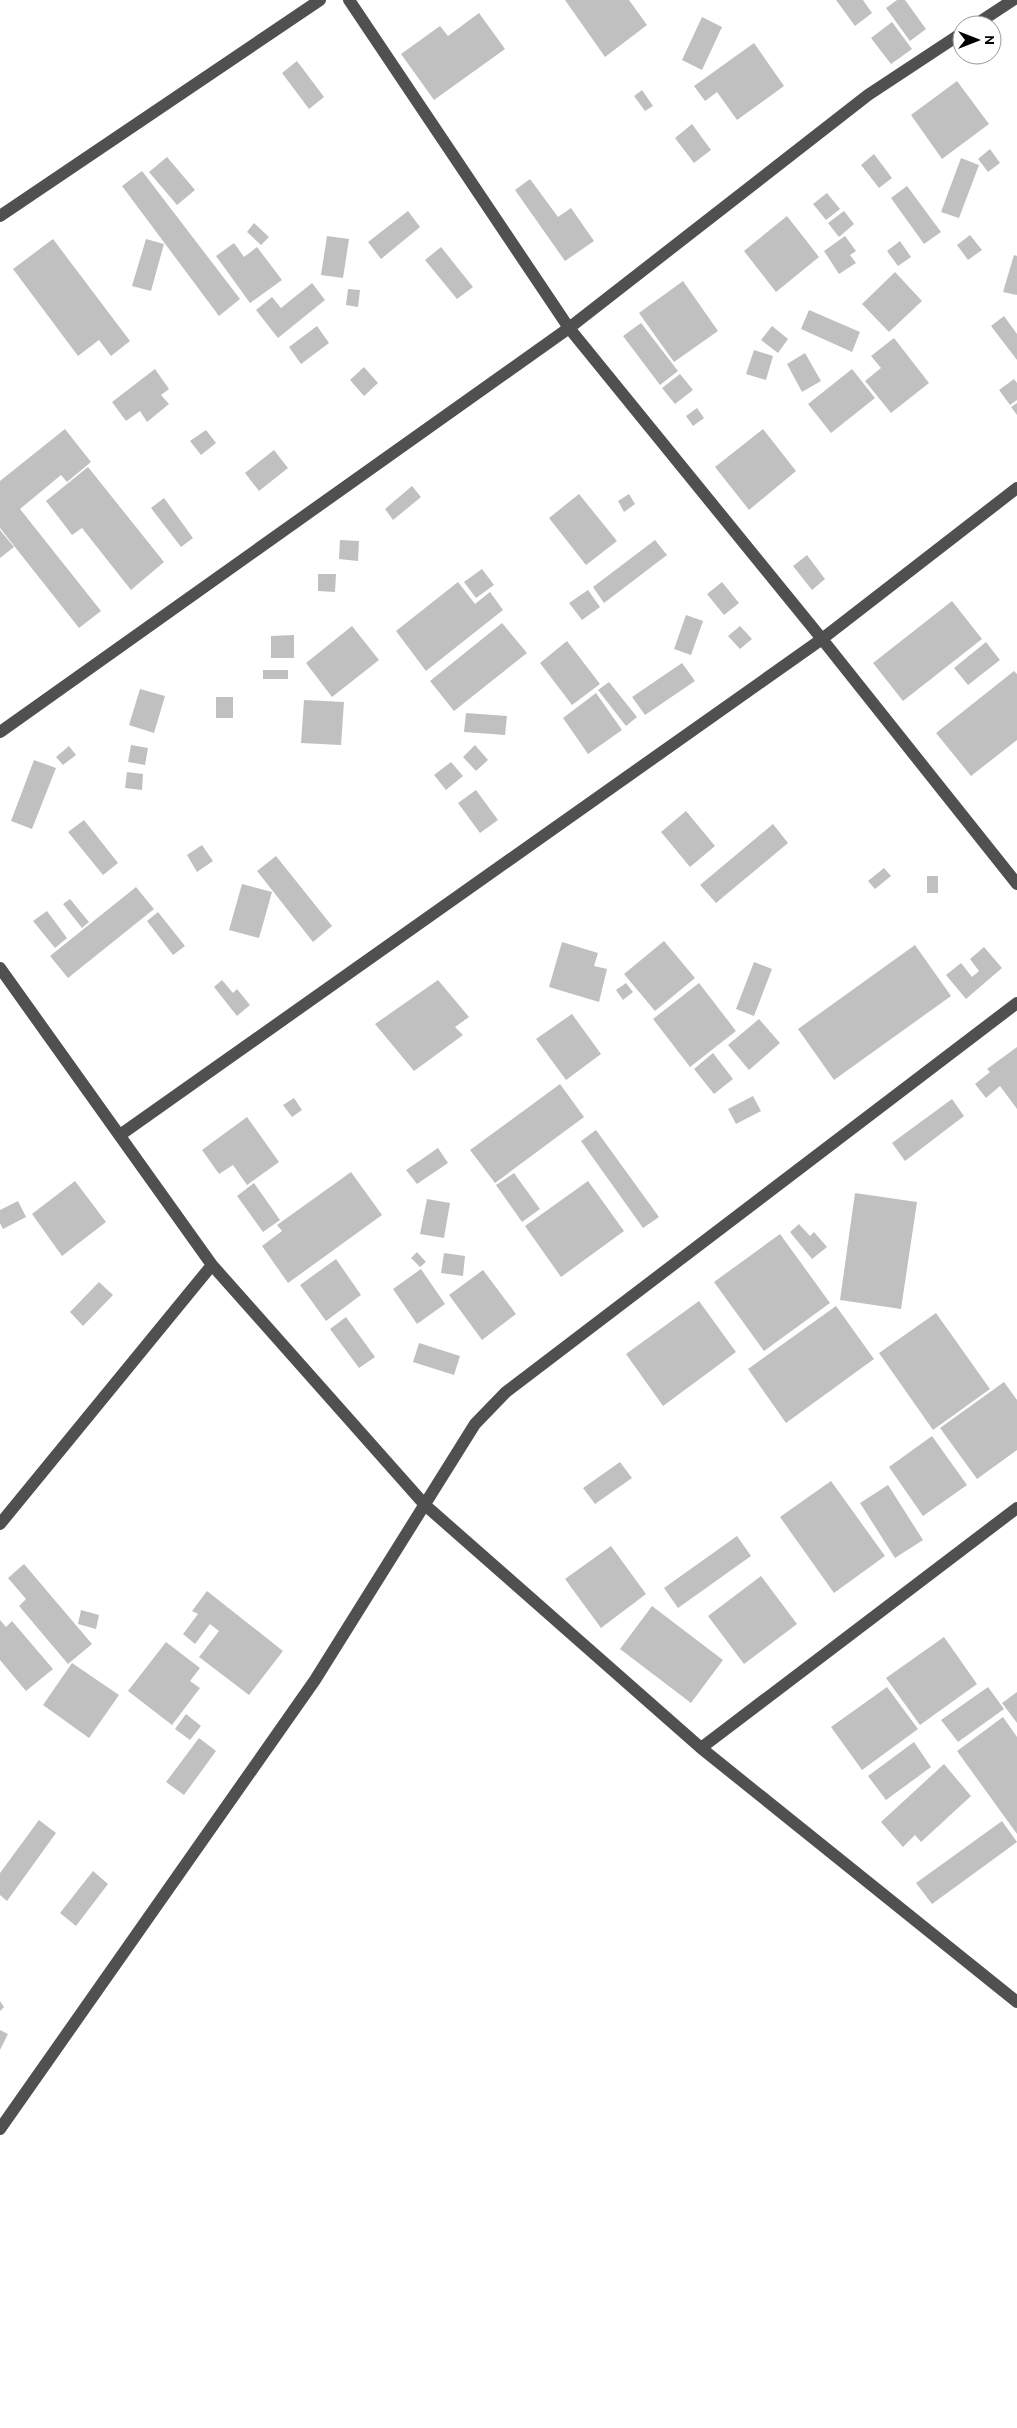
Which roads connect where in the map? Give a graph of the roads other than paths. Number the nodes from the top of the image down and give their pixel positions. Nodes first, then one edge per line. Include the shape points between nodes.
1 (320, 0) edge
2 (349, 0) edge
3 (1013, 0) edge
4 (990, 15) edge
5 (952, 40) edge
6 (0, 216) edge
7 (570, 328) junction
8 (1017, 488) edge
9 (822, 639) junction
10 (0, 732) edge
11 (1017, 884) edge
12 (0, 968) edge
13 (1017, 1003) edge
14 (120, 1135) junction
15 (212, 1265) junction
16 (425, 1505) junction
17 (1017, 1508) edge
18 (0, 1524) edge
19 (701, 1748) junction
20 (1017, 2002) edge
21 (0, 2129) edge

1 - 6 street
2 - 7 street
3 - 4 street
5 - 7 street via 868,95
7 - 9 street
7 - 10 street
8 - 9 street
9 - 11 street
9 - 14 street
12 - 14 street
13 - 16 street via 506,1392 475,1424
14 - 15 street
15 - 16 street
15 - 18 street
16 - 19 street
16 - 21 street via 315,1680
17 - 19 street
19 - 20 street

